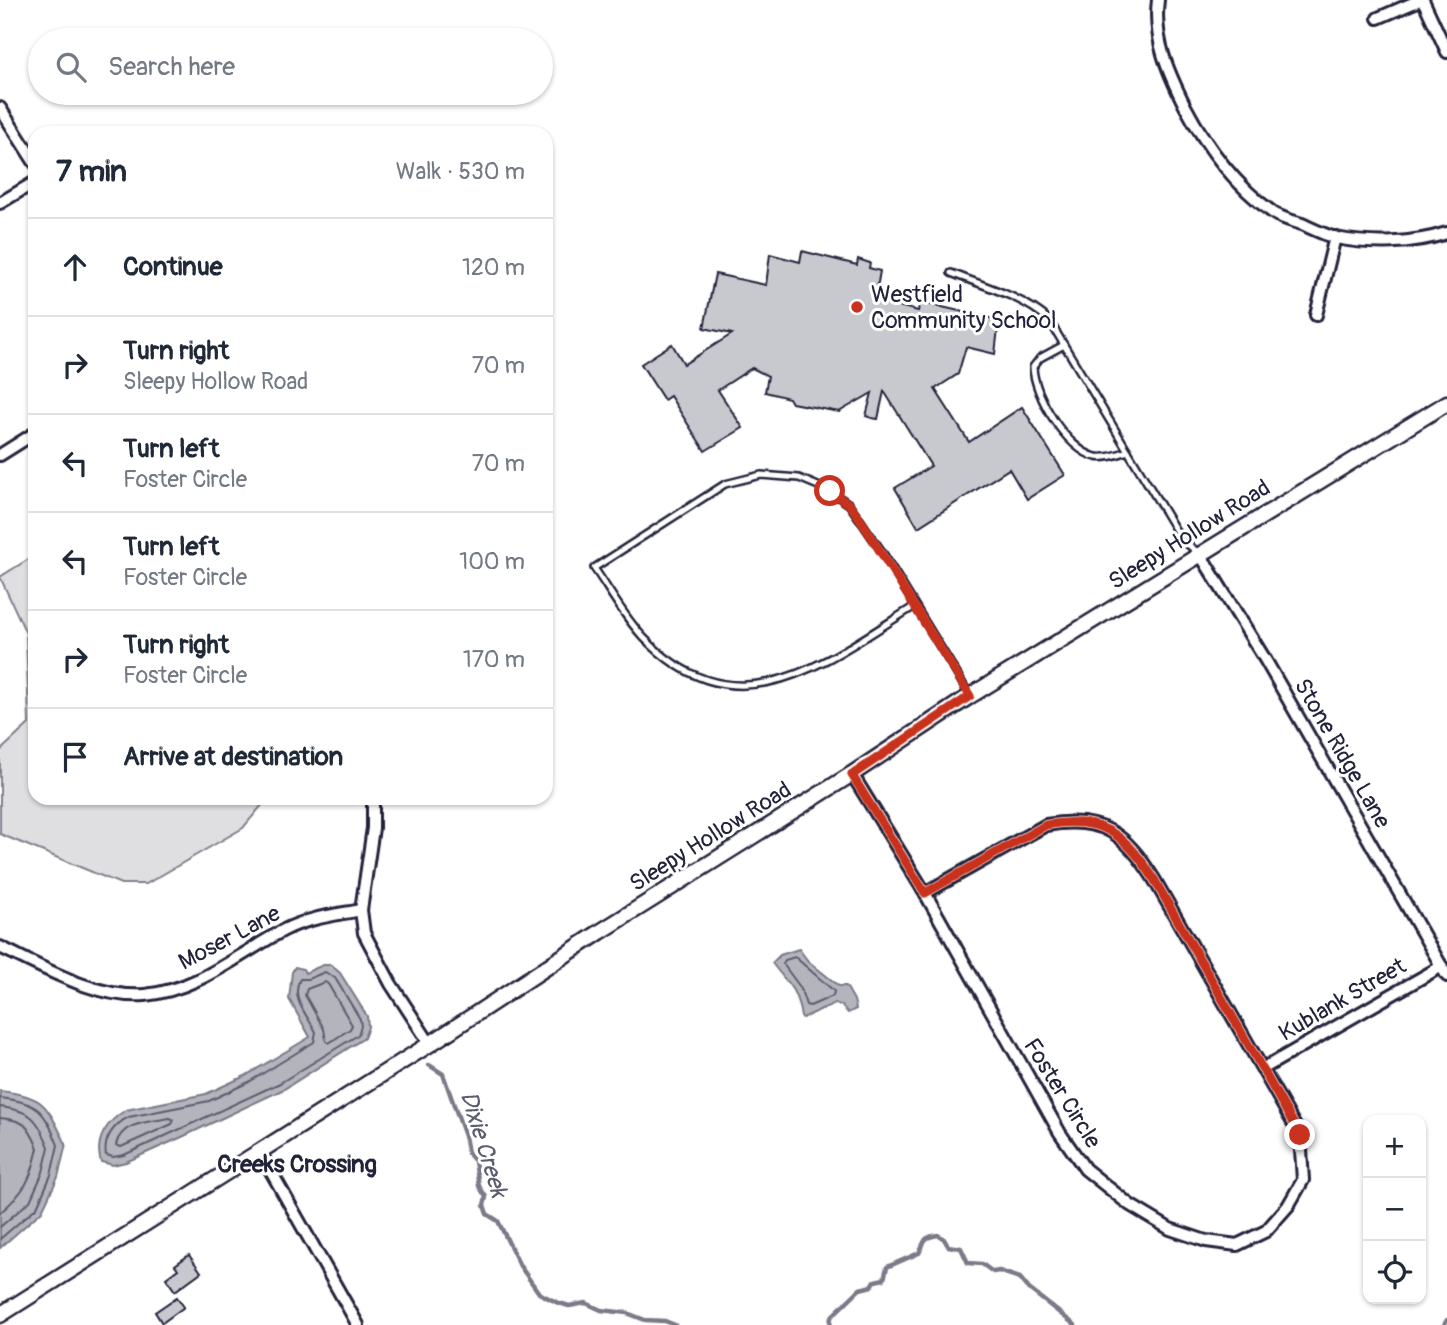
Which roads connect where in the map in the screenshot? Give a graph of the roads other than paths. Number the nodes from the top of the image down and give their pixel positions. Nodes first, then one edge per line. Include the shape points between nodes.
1 (1158, 0) edge
2 (1422, 0) edge
3 (1378, 18) dead end
4 (1447, 52) edge
5 (0, 108) edge
6 (28, 152) edge
7 (28, 186) edge
8 (0, 203) edge
9 (1447, 233) edge
10 (1335, 237) junction
11 (951, 273) dead end
12 (1316, 315) dead end
13 (1064, 345) junction
14 (1447, 403) edge
15 (28, 437) edge
16 (1128, 451) junction
17 (0, 455) edge
18 (1200, 554) junction
19 (915, 606) junction
20 (970, 696) junction
21 (852, 775) junction
22 (373, 805) edge
23 (925, 893) junction
24 (361, 910) junction
25 (0, 947) edge
26 (1444, 971) edge
27 (430, 1044) junction
28 (1264, 1068) junction
29 (260, 1152) junction
30 (0, 1315) edge
31 (358, 1325) edge

1 - 10 street via 1156,28 1172,82 1222,165 1273,214
2 - 3 street
2 - 4 street
5 - 6 street
7 - 8 street
9 - 10 street via 1378,242
10 - 12 street
11 - 13 lane via 1038,310
13 - 16 lane
13 - 16 lane via 1033,367 1038,392 1066,437 1078,447 1097,457
14 - 18 street, Sleepy Hollow Road
15 - 17 street
16 - 18 lane via 1181,539
18 - 20 street, Sleepy Hollow Road
18 - 26 street, Stone Ridge Lane
19 - 19 lane via 849,504 810,482 776,475 747,477 715,490 594,568 632,625 656,650 723,684 767,684 802,674
19 - 20 lane
20 - 21 street, Sleepy Hollow Road
21 - 23 street, Foster Circle
21 - 27 street, Sleepy Hollow Road
22 - 24 street
23 - 28 street, Foster Circle via 1046,825 1094,823 1118,834 1144,863
23 - 28 street, Foster Circle via 1004,1038 1085,1169 1129,1205 1170,1229 1237,1245 1266,1231 1288,1206 1303,1180 1300,1135
24 - 25 street, Moser Lane via 286,929 196,982 144,995 86,985
24 - 27 street via 373,952
26 - 28 street, Kublank Street
27 - 29 street, Sleepy Hollow Road
29 - 30 street, Sleepy Hollow Road
29 - 31 street

